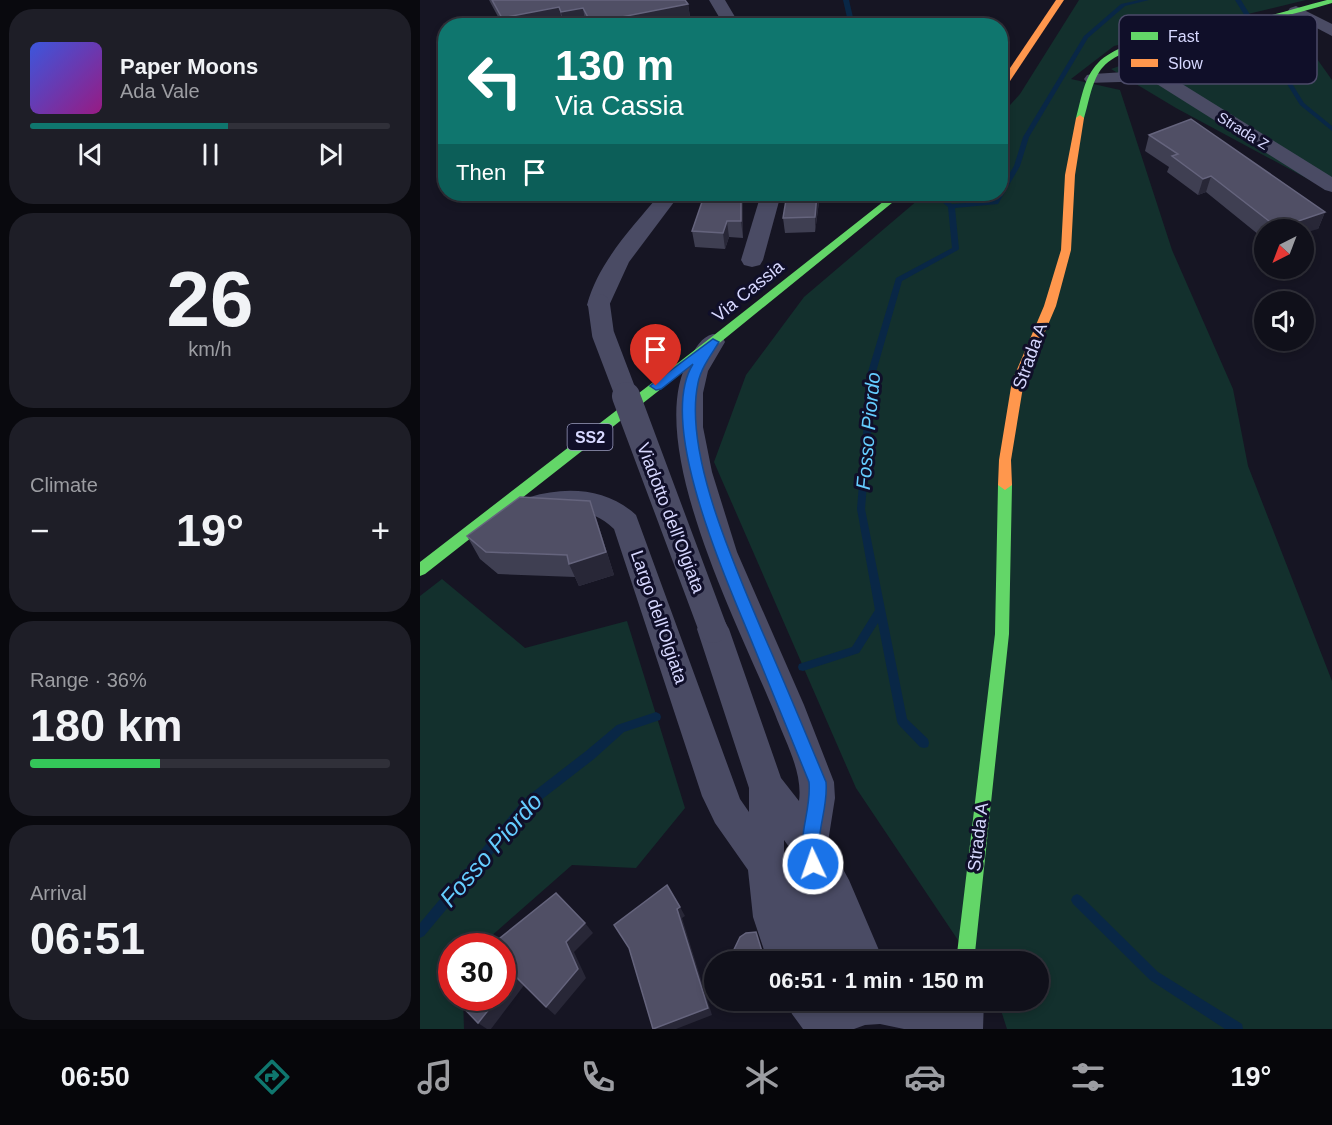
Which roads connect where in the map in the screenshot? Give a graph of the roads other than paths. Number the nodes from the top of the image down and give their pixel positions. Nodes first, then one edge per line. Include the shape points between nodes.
1 (717, 0) edge
2 (1060, 0) edge
3 (1332, 1) edge
4 (1296, 11) junction
5 (1280, 15) edge
6 (1303, 15) edge
7 (727, 18) edge
8 (1317, 23) edge
9 (1332, 31) edge
10 (1119, 54) edge
11 (1119, 77) edge
12 (1008, 78) edge
13 (1093, 79) junction
14 (1169, 84) edge
15 (1332, 186) edge
16 (665, 201) edge
17 (769, 201) edge
18 (889, 201) edge
19 (752, 260) dead end
20 (713, 342) junction
21 (468, 532) junction
22 (420, 570) edge
23 (767, 788) junction
24 (810, 845) junction
25 (765, 862) junction
26 (784, 951) edge
27 (809, 951) edge
28 (837, 951) edge
29 (860, 951) edge
30 (959, 951) edge
31 (839, 1011) edge
32 (908, 1011) edge
33 (964, 1011) edge
34 (819, 1014) edge
35 (938, 1029) edge
36 (963, 1029) edge

1 - 7 street
2 - 12 street
3 - 4 street, Strada A
4 - 5 street, Strada A
4 - 6 street
8 - 9 street
10 - 13 street, Strada A via 1099,65
11 - 13 street
13 - 30 street, Strada A via 1074,152 1066,250 1050,306 1018,381 1005,460 1002,634
14 - 15 street, Strada Z
16 - 23 street, Viadotto dell'Olgiata, bridge via 601,290 603,334 713,629
17 - 19 street
18 - 20 street, Via Cassia / SS2
20 - 21 street, Via Cassia / SS2
20 - 24 street via 691,384 689,416 695,456 721,548 817,782 819,795
21 - 22 street, Via Cassia / SS2
21 - 25 street, Largo dell'Olgiata via 512,513 557,502 590,502 619,515 626,523 720,796 732,819
23 - 24 street
23 - 25 street
24 - 28 street via 819,903
24 - 29 street
25 - 26 street via 772,917
25 - 27 street, Largo dell'Olgiata via 795,909
31 - 34 street
32 - 35 street via 927,1018
33 - 36 street

